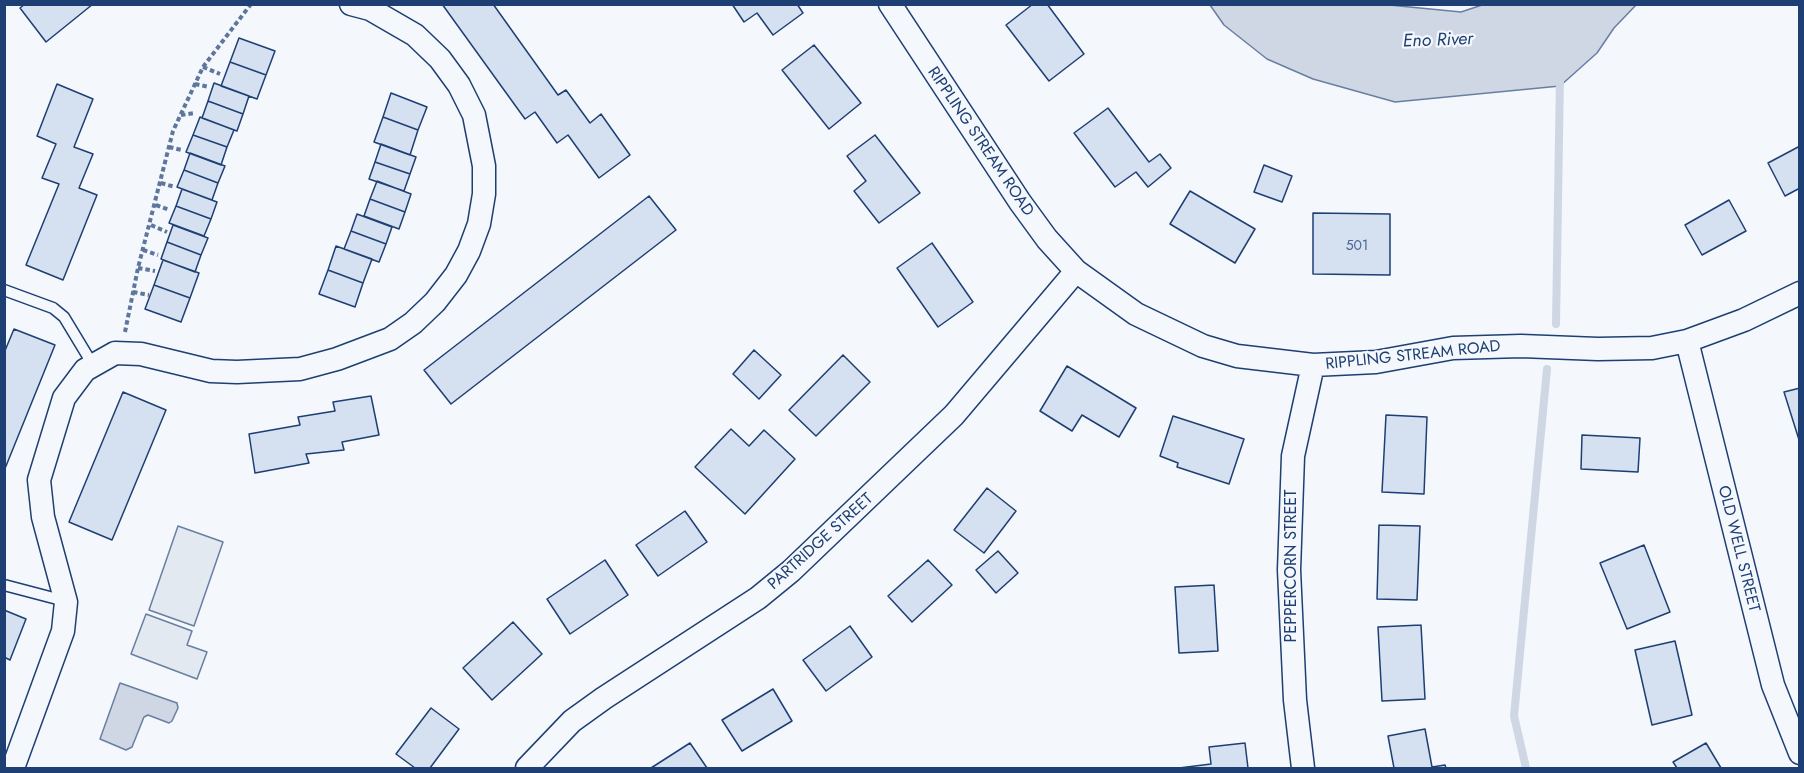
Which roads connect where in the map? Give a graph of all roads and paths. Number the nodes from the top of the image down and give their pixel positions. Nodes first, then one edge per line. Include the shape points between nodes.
1 (251, 4) edge
2 (351, 4) edge
3 (890, 4) edge
4 (203, 67) junction
5 (220, 74) dead end
6 (195, 84) junction
7 (209, 87) dead end
8 (195, 113) dead end
9 (180, 116) junction
10 (170, 147) junction
11 (183, 150) dead end
12 (161, 183) junction
13 (175, 187) dead end
14 (156, 205) junction
15 (170, 210) dead end
16 (151, 225) junction
17 (167, 232) dead end
18 (142, 250) junction
19 (158, 255) dead end
20 (138, 267) junction
21 (155, 271) dead end
22 (1076, 271) junction
23 (4, 290) edge
24 (133, 292) junction
25 (1800, 293) edge
26 (149, 295) dead end
27 (1688, 341) junction
28 (124, 353) junction
29 (93, 365) junction
30 (1313, 365) junction
31 (4, 585) edge
32 (66, 602) junction
33 (1798, 747) edge
34 (13, 768) edge
35 (527, 768) edge
36 (1303, 768) edge

1 - 4 path
2 - 28 street via 370,9 415,35 440,59 474,115 484,166 484,194 480,224 456,275 421,316 390,339 300,369 212,371
3 - 22 street, RIPPLING STREAM ROAD via 1020,202
4 - 5 path
4 - 6 path
6 - 7 path
6 - 9 path
8 - 9 path
9 - 10 path
10 - 11 path
10 - 12 path
12 - 13 path
12 - 14 path
14 - 15 path
14 - 16 path
16 - 17 path
16 - 18 path
18 - 19 path
18 - 20 path
20 - 21 path
20 - 24 path
22 - 30 street, RIPPLING STREAM ROAD via 1136,314 1203,346 1237,356
22 - 35 street, PARTRIDGE STREET via 954,415 791,571 758,598 572,721
23 - 29 lane via 54,308 64,317
24 - 26 path
24 - 28 path
25 - 27 street, RIPPLING STREAM ROAD
27 - 30 street, RIPPLING STREAM ROAD via 1620,349 1454,348 1376,363
27 - 33 street, OLD WELL STREET via 1773,685
28 - 29 street via 115,353
29 - 32 street via 64,398 39,480 43,517
30 - 36 street, PEPPERCORN STREET via 1293,456 1289,570 1295,700
31 - 32 lane
32 - 34 street via 63,631

